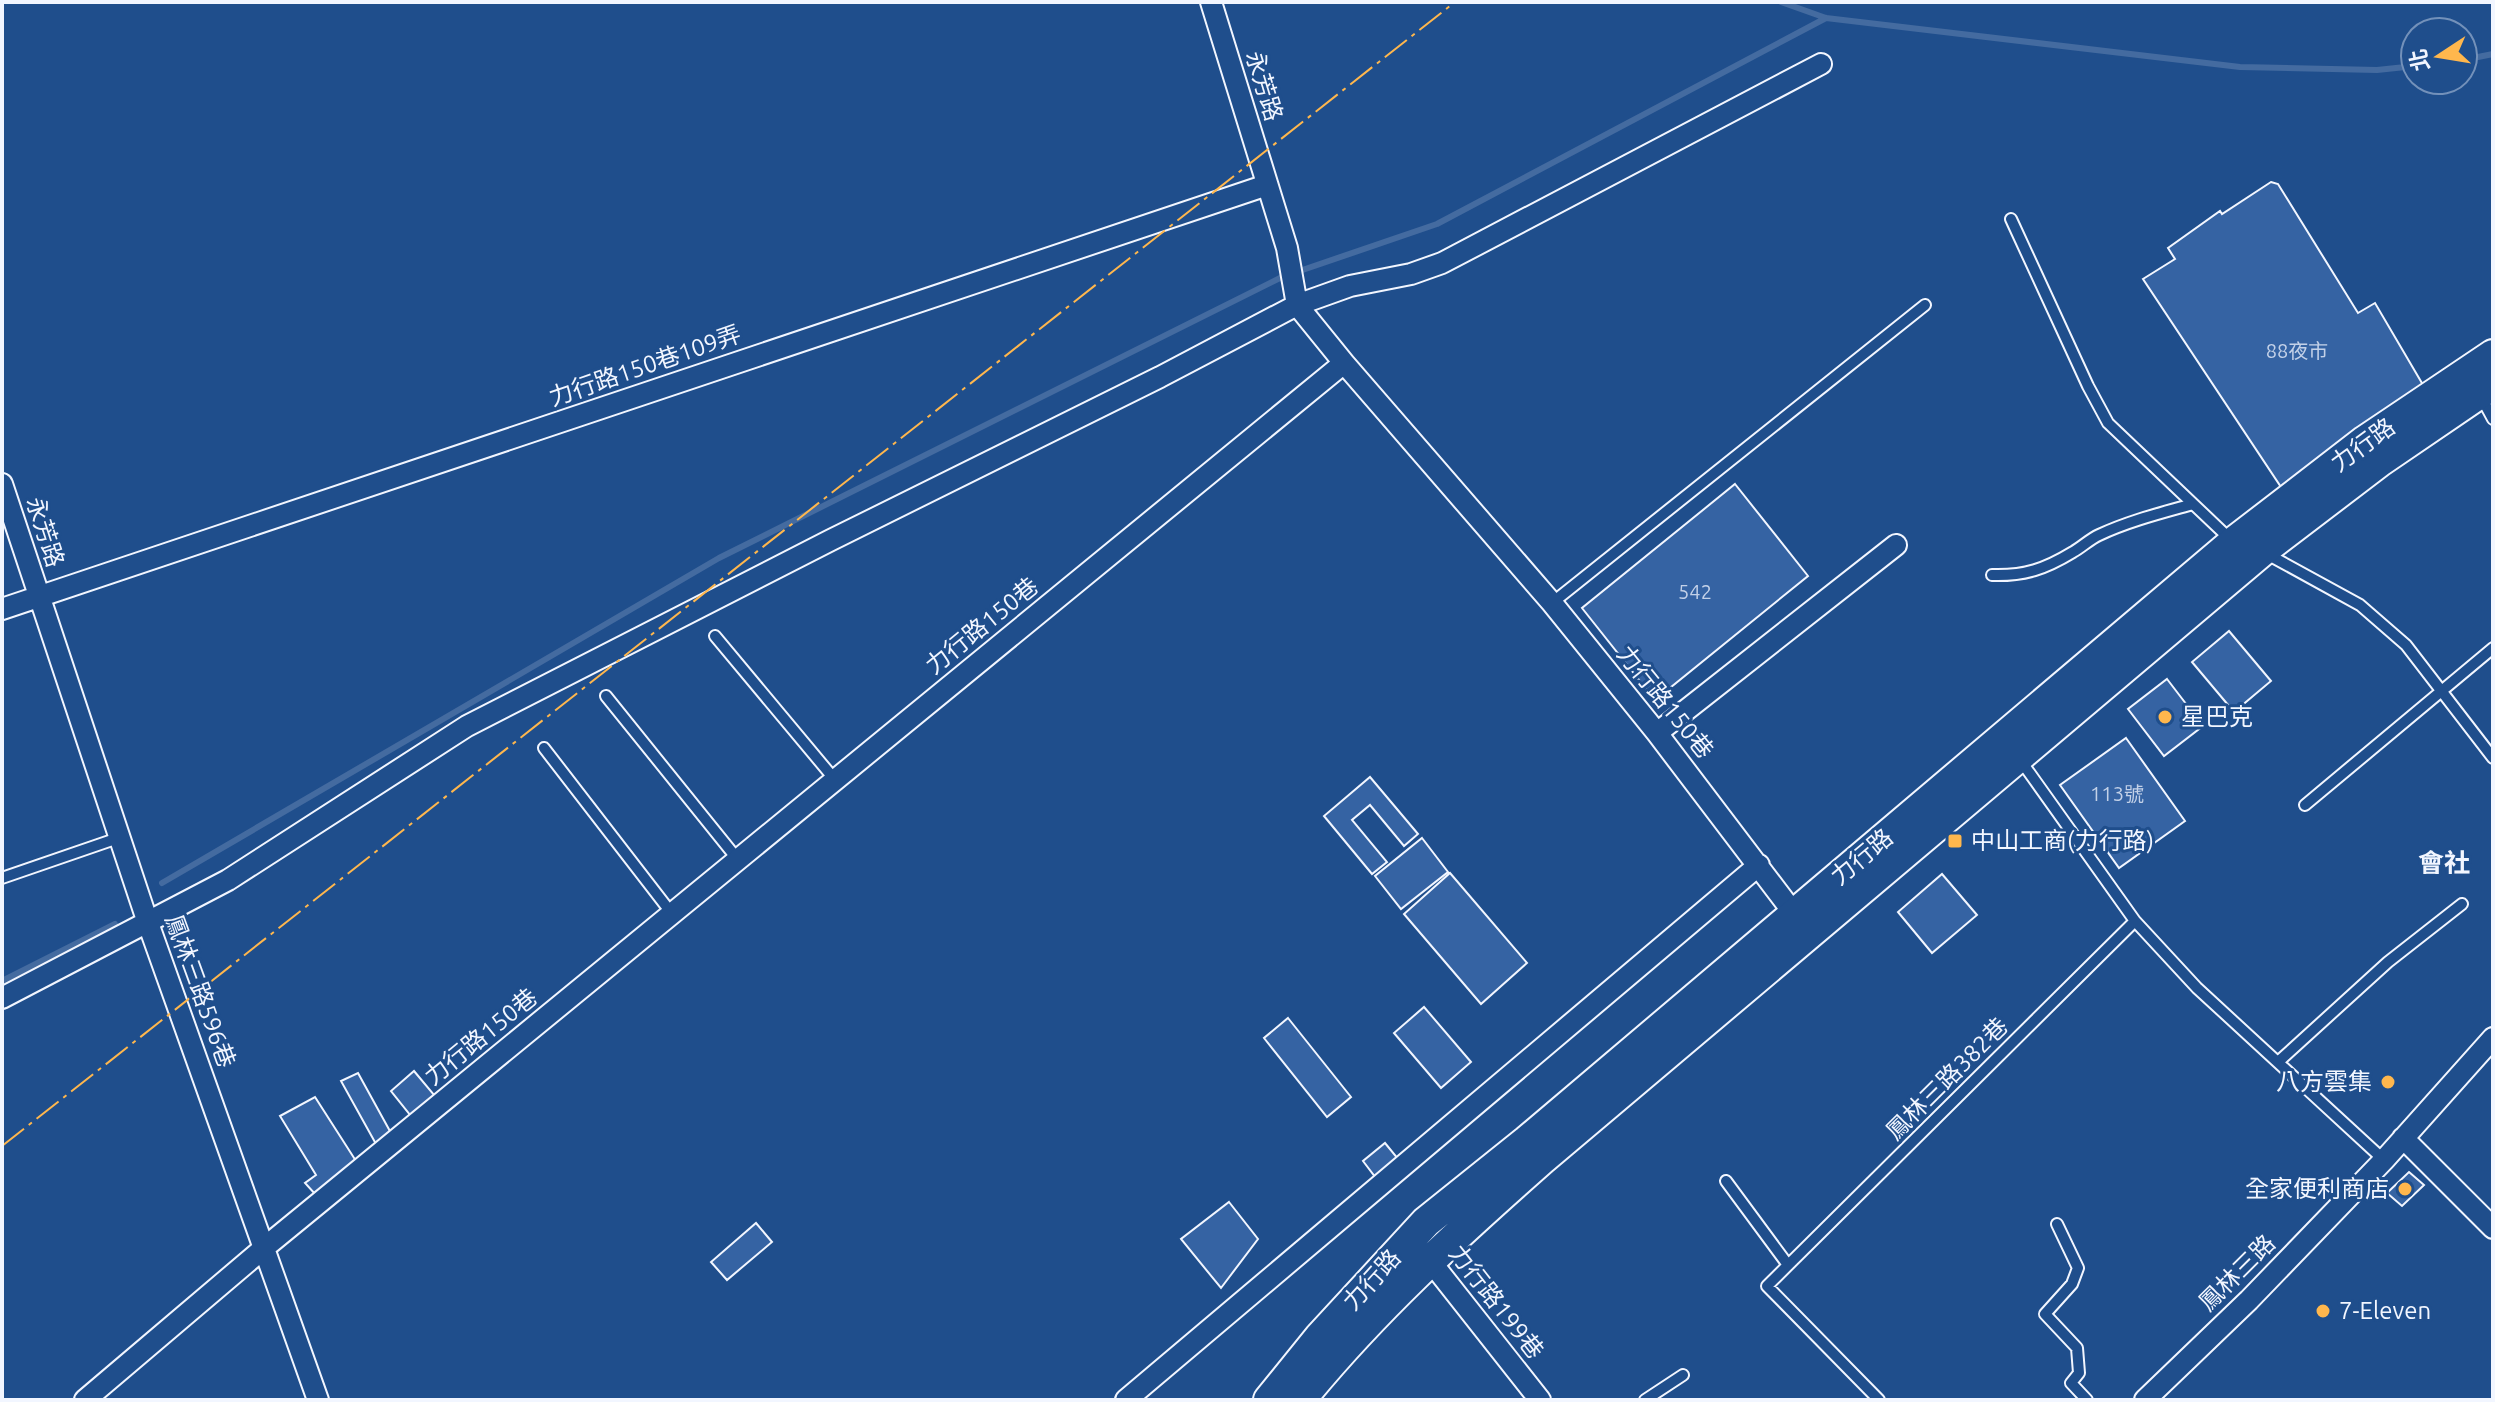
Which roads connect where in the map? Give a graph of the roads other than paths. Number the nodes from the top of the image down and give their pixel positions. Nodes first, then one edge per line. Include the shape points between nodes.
1 (1211, 2) edge
2 (1821, 64) dead end
3 (1267, 185) junction
4 (2011, 219) dead end
5 (1297, 305) junction
6 (1925, 305) dead end
7 (2493, 355) edge
8 (1344, 363) junction
9 (2483, 392) edge
10 (2, 484) edge
11 (2193, 504) junction
12 (1896, 545) dead end
13 (2248, 547) junction
14 (1992, 575) dead end
15 (40, 597) junction
16 (1552, 603) junction
17 (2, 609) edge
18 (715, 636) dead end
19 (2493, 648) edge
20 (2441, 692) junction
21 (606, 696) dead end
22 (1657, 733) junction
23 (544, 748) dead end
24 (2018, 757) junction
25 (2493, 758) edge
26 (836, 781) junction
27 (2305, 805) dead end
28 (121, 837) junction
29 (739, 861) junction
30 (1759, 865) junction
31 (2, 878) edge
32 (2462, 904) dead end
33 (673, 915) junction
34 (2135, 921) junction
35 (148, 923) junction
36 (1802, 924) junction
37 (2, 998) edge
38 (2493, 1038) edge
39 (2278, 1062) junction
40 (2403, 1138) junction
41 (2384, 1160) junction
42 (1726, 1181) dead end
43 (2057, 1224) dead end
44 (2493, 1228) edge
45 (264, 1248) junction
46 (1419, 1249) junction
47 (1788, 1265) junction
48 (1683, 1375) dead end
49 (2150, 1398) edge
50 (85, 1400) edge
51 (318, 1400) edge
52 (1126, 1400) edge
53 (1269, 1400) edge
54 (1300, 1400) edge
55 (1540, 1400) edge
56 (1645, 1400) edge
57 (1879, 1400) edge
58 (2087, 1400) edge

1 - 3 street, 永芳路
2 - 5 street via 1442,263
3 - 5 street via 1287,248
3 - 15 street, 力行路150巷109弄
4 - 11 lane via 2108,423
5 - 8 street
5 - 35 street via 467,726 228,880
6 - 16 lane
7 - 9 main road, 力行路
8 - 16 street, 力行路150巷
8 - 26 street, 力行路150巷
9 - 13 main road, 力行路
10 - 15 street, 永芳路
11 - 13 lane
11 - 14 lane via 2118,527 2043,568 2017,576
12 - 22 street
13 - 20 lane via 2360,605 2406,645
13 - 24 main road, 力行路
13 - 36 main road, 力行路
15 - 17 street, 力行路150巷109弄
15 - 28 street, 鳳林三路596巷
16 - 22 street, 力行路150巷
18 - 26 lane
19 - 20 lane
20 - 25 lane
20 - 27 lane
21 - 29 lane
22 - 30 street, 力行路150巷
23 - 33 lane
24 - 34 lane
24 - 36 main road, 力行路
26 - 29 street, 力行路150巷
28 - 31 lane
28 - 35 street, 鳳林三路596巷
29 - 33 street, 力行路150巷
30 - 36 street, 力行路150巷
30 - 52 street
32 - 39 lane via 2388,962
33 - 45 street, 力行路150巷
34 - 39 lane via 2197,988
34 - 47 lane, 鳳林三路382巷
35 - 37 street
35 - 45 street, 鳳林三路596巷
36 - 46 main road, 力行路 via 1542,1159
38 - 40 street, 鳳林三路
39 - 41 lane
40 - 41 street, 鳳林三路
40 - 44 street
41 - 49 street, 鳳林三路
42 - 47 lane
43 - 58 lane via 2078,1268 2072,1284 2045,1314 2077,1348 2079,1373 2071,1383
45 - 50 street, 力行路150巷
45 - 51 street, 鳳林三路596巷
46 - 53 main road, 力行路 via 1320,1337
46 - 54 main road, 力行路
46 - 55 street, 力行路199巷
47 - 57 lane, 鳳林三路382巷 via 1767,1286
48 - 56 lane

